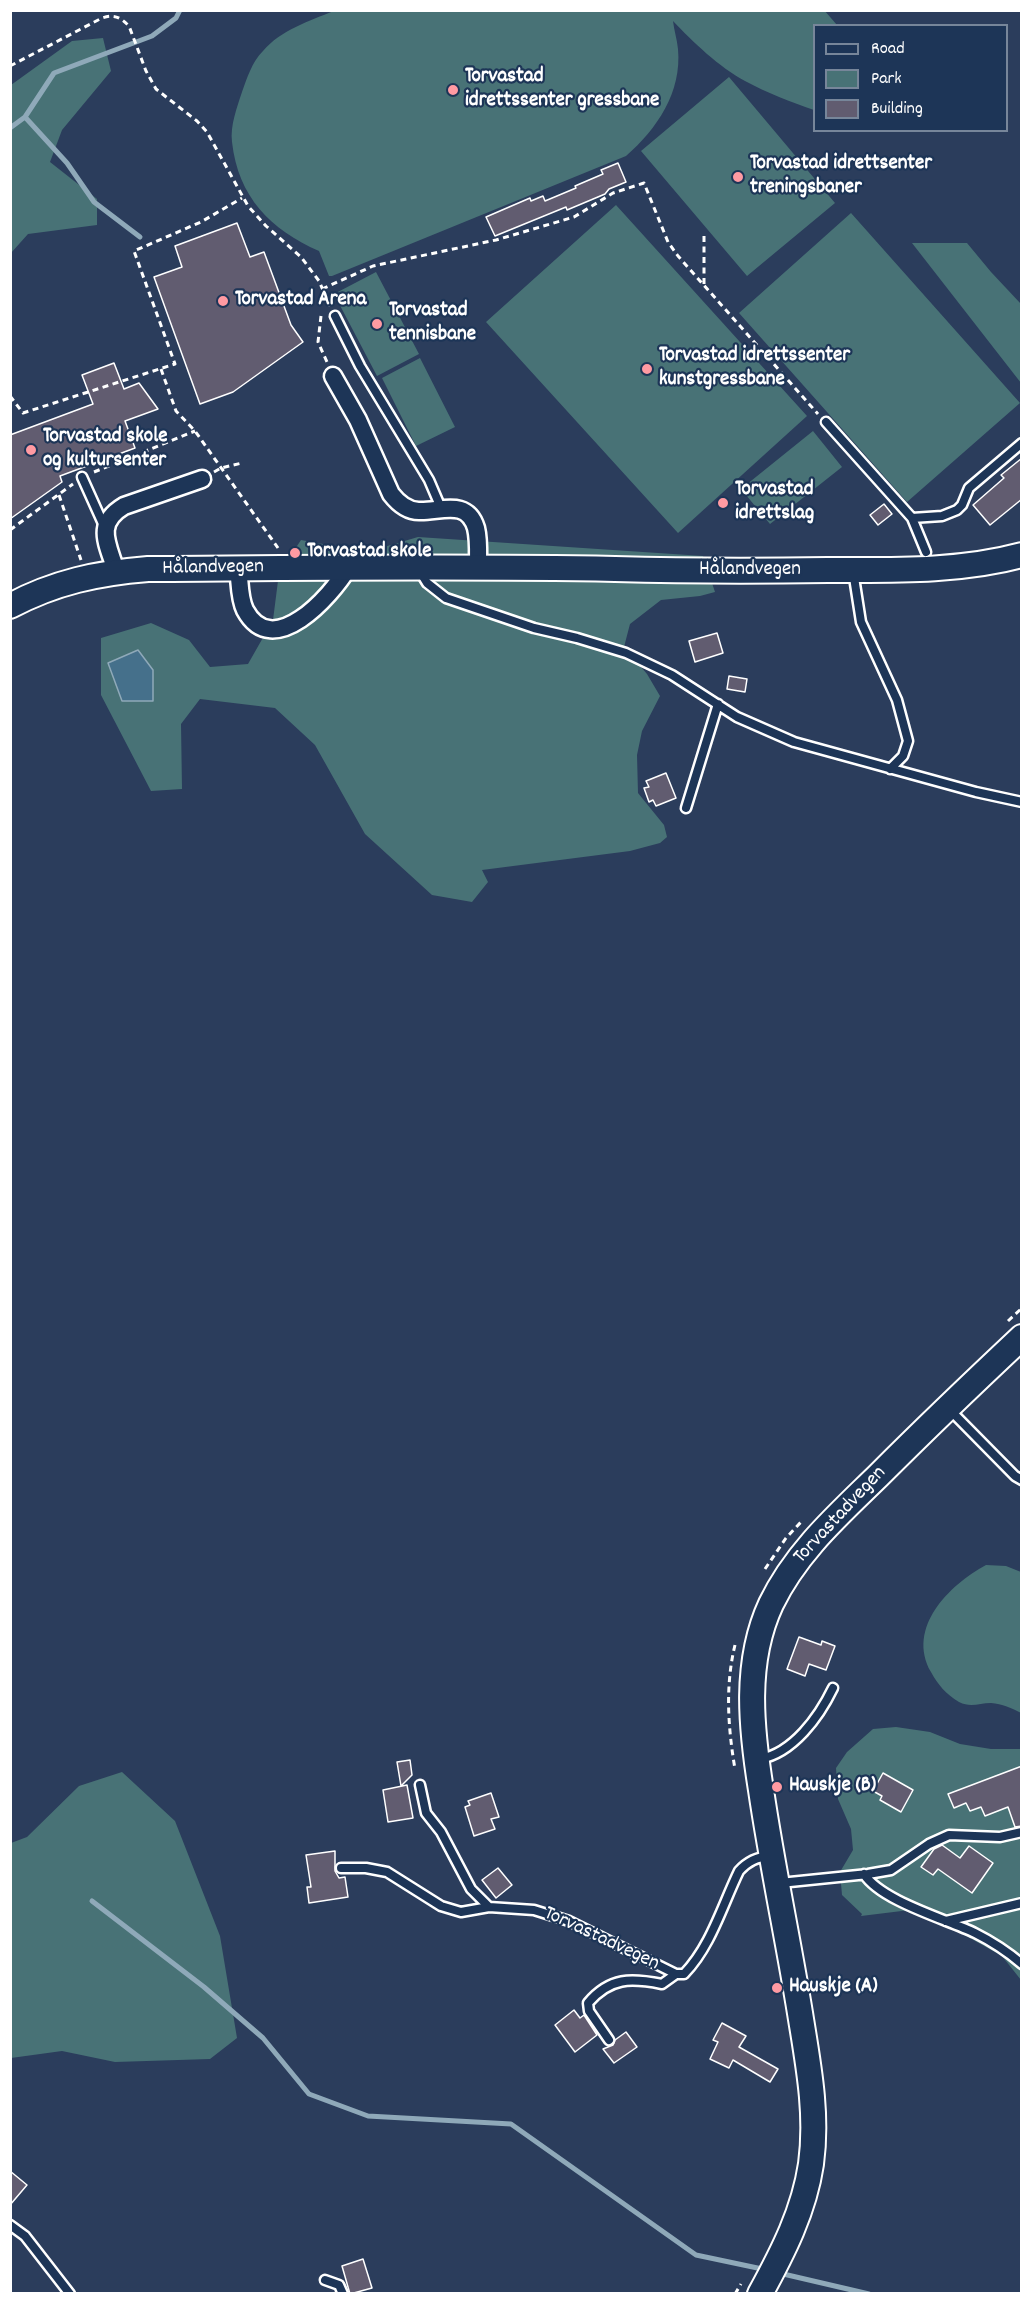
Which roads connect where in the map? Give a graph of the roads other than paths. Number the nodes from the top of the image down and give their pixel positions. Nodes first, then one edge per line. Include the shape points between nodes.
1 (334, 316) road end
2 (333, 375) road end
3 (826, 422) road end
4 (1022, 443) edge
5 (82, 477) road end
6 (202, 478) dead end
7 (441, 508) junction
8 (912, 518) junction
9 (105, 529) junction
10 (926, 552) dead end
11 (1022, 555) edge
12 (478, 566) junction
13 (418, 567) junction
14 (238, 568) junction
15 (348, 568) junction
16 (853, 570) junction
17 (116, 572) junction
18 (10, 606) edge
19 (718, 704) junction
20 (890, 769) junction
21 (1022, 802) edge
22 (686, 808) dead end
23 (1013, 1330) edge
24 (948, 1407) junction
25 (1022, 1480) edge
26 (833, 1688) dead end
27 (746, 1766) junction
28 (420, 1785) dead end
29 (1022, 1832) edge
30 (771, 1856) junction
31 (341, 1868) dead end
32 (864, 1874) junction
33 (776, 1883) junction
34 (1022, 1903) edge
35 (489, 1907) junction
36 (946, 1921) junction
37 (1022, 1964) edge
38 (676, 1974) junction
39 (609, 2040) dead end
40 (10, 2225) edge
41 (325, 2280) dead end
42 (752, 2285) edge
43 (70, 2294) edge
44 (343, 2294) edge

1 - 7 lane via 429,480
2 - 7 street via 395,500 419,512
3 - 8 lane
4 - 8 lane via 969,488 957,510 942,516
5 - 9 lane
6 - 9 street via 124,506 107,521
7 - 12 street via 463,511 473,522
8 - 10 lane
9 - 17 street
11 - 16 main road, Hålandvegen via 950,567
12 - 13 main road, Hålandvegen
12 - 16 main road, Hålandvegen
13 - 15 main road, Hålandvegen
13 - 19 lane via 427,583 446,598 626,653 672,675
14 - 15 main road, Hålandvegen
14 - 15 street via 245,610 257,624 274,629 297,622 338,585
14 - 17 main road, Hålandvegen
16 - 20 lane via 861,622 897,699 908,741 903,756
17 - 18 main road, Hålandvegen via 55,585
19 - 20 lane via 747,722 794,742
19 - 22 lane
20 - 21 lane
23 - 24 main road, Torvastadvegen
24 - 25 lane
24 - 27 main road, Torvastadvegen via 824,1529 780,1588 762,1626 753,1669
26 - 27 lane via 792,1744
27 - 30 main road, Torvastadvegen
28 - 35 lane via 426,1813 441,1832 471,1889
29 - 32 lane via 1000,1837 949,1835 891,1870
30 - 33 main road, Torvastadvegen
30 - 38 lane, Torvastadvegen via 745,1863 696,1961 684,1974
31 - 35 lane, Torvastadvegen via 387,1872 441,1906 461,1912
32 - 33 lane
32 - 36 lane via 876,1887
33 - 42 main road, Torvastadvegen via 811,2084 813,2143 806,2186 789,2239
34 - 36 lane
35 - 38 lane, Torvastadvegen via 534,1910 569,1921
36 - 37 lane via 975,1933
38 - 39 lane, Torvastadvegen via 662,1984 637,1979 616,1982 598,1991 588,2003 589,2011
40 - 43 lane via 25,2236
41 - 44 lane via 339,2285

